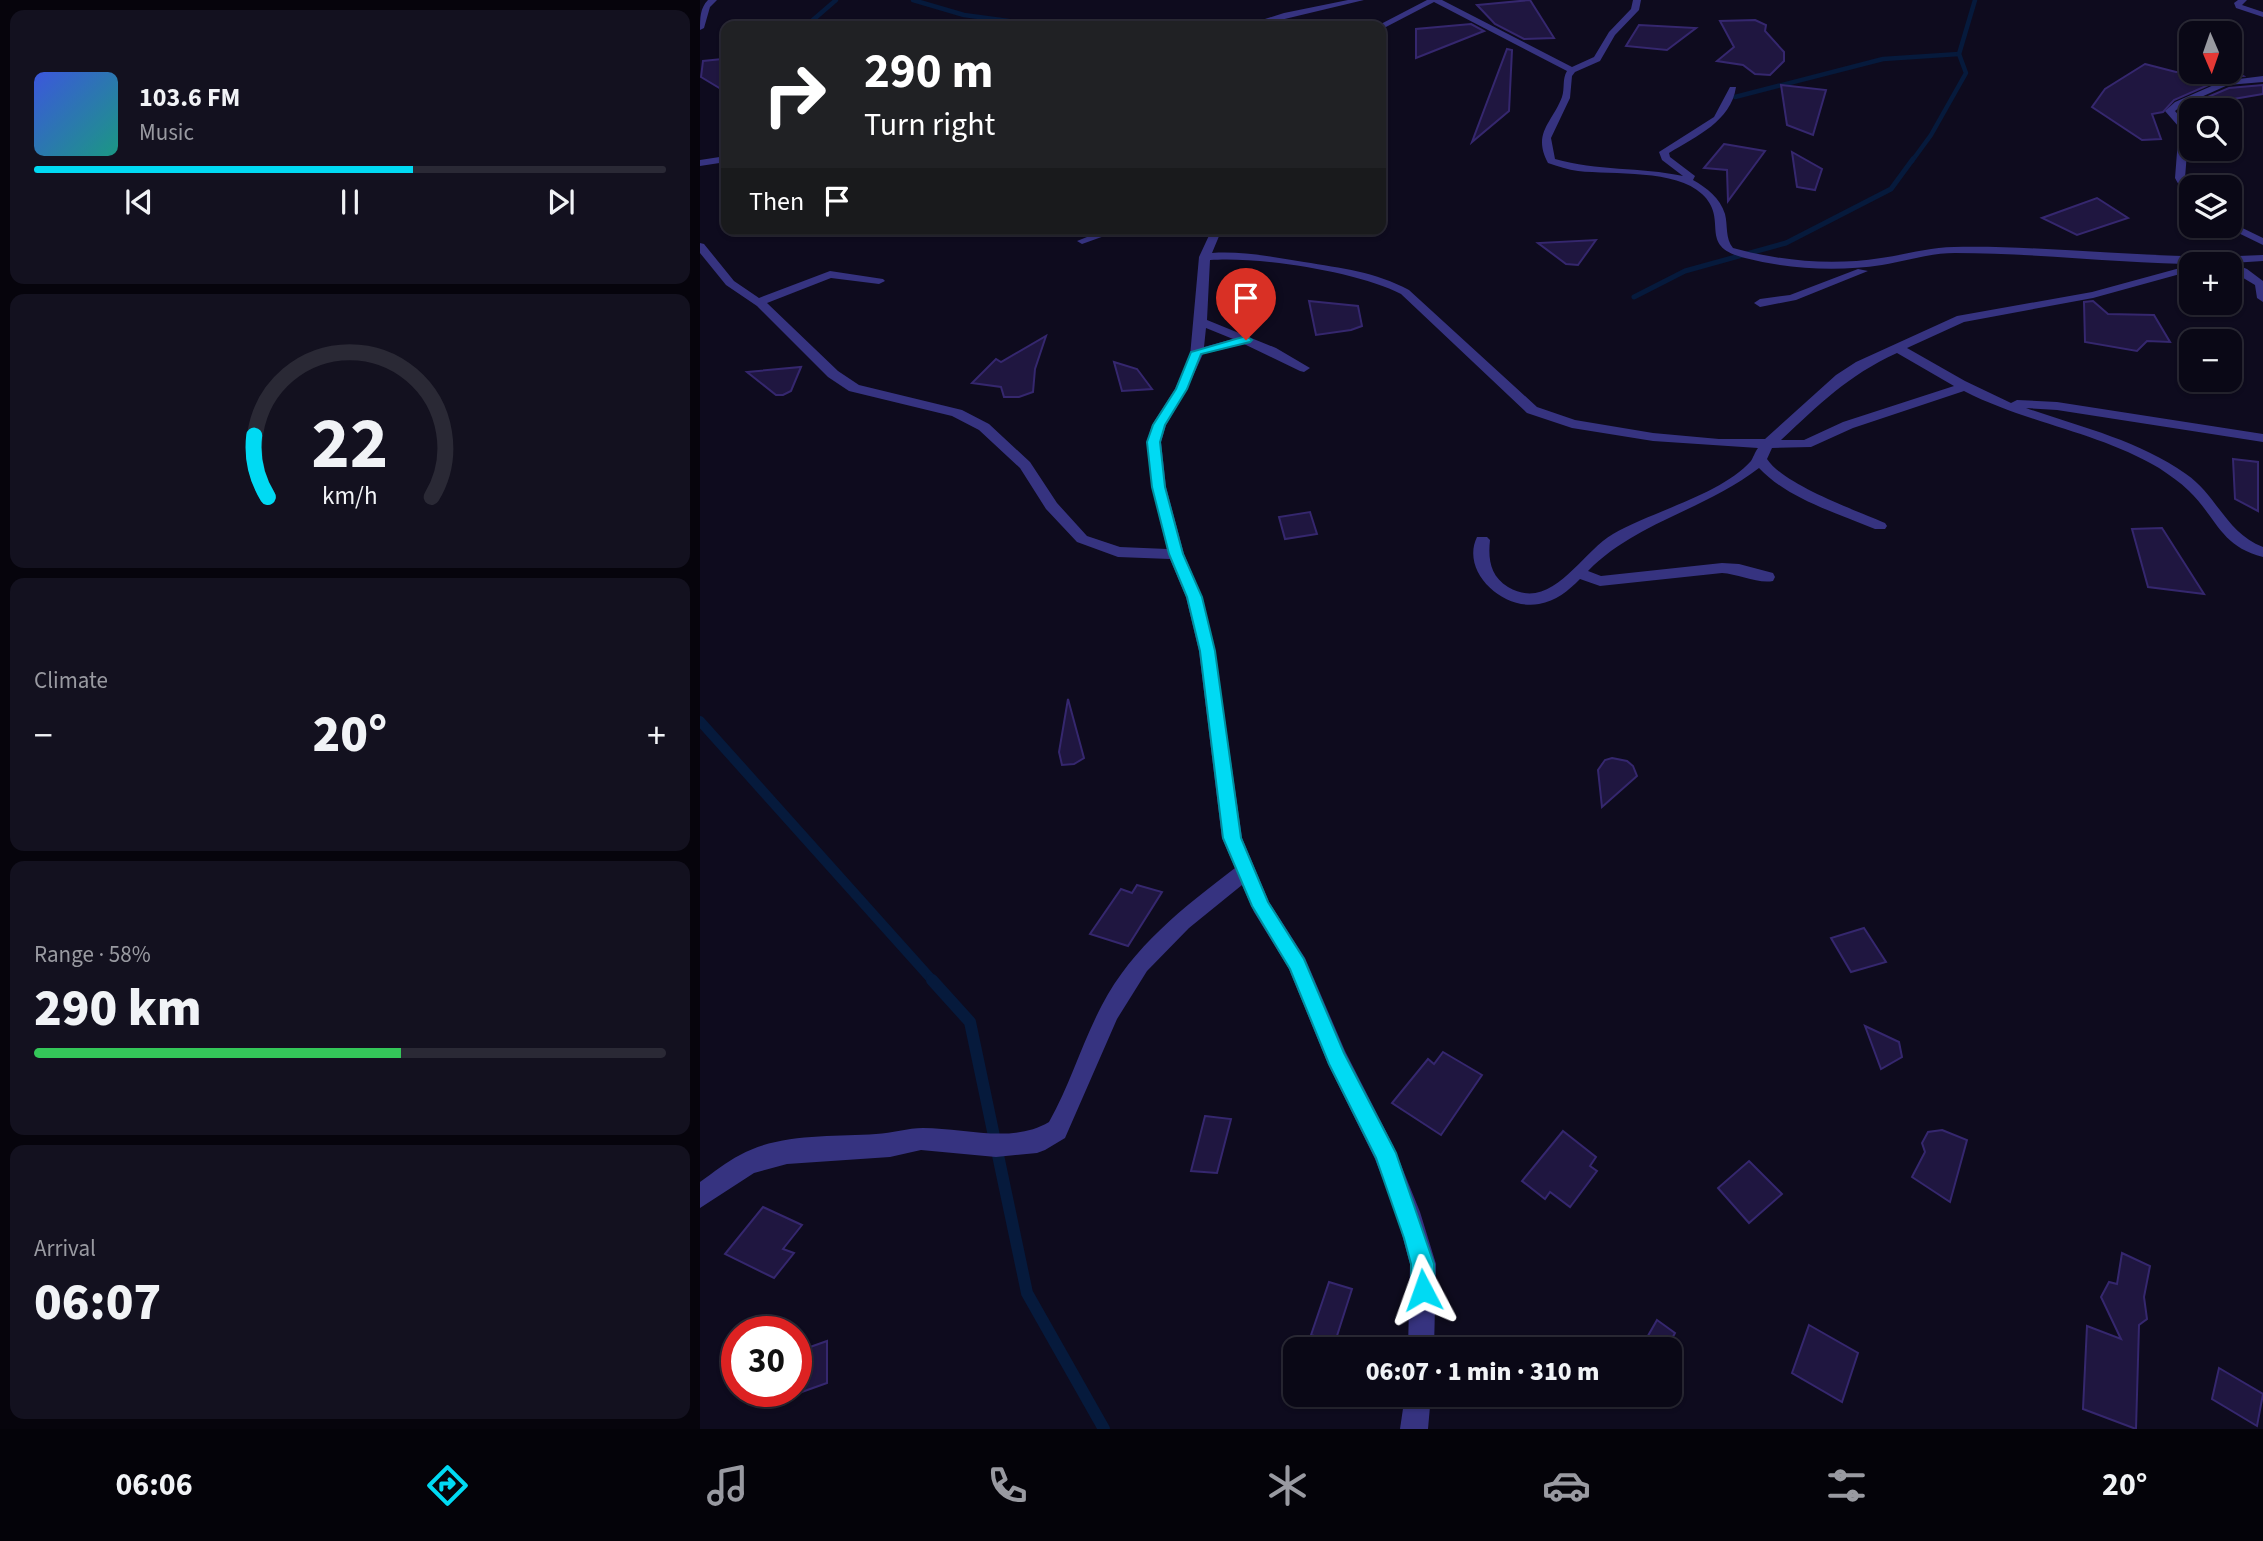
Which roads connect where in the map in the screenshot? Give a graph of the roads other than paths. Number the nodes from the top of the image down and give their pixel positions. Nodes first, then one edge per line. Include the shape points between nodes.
1 (713, 0) edge
2 (1360, 0) edge
3 (1435, 0) edge
4 (1637, 0) edge
5 (2243, 0) edge
6 (2263, 15) edge
7 (1264, 21) edge
8 (1386, 24) edge
9 (700, 28) edge
10 (1572, 70) junction
11 (2263, 79) edge
12 (1733, 89) dead end
13 (721, 160) edge
14 (700, 163) edge
15 (2180, 175) edge
16 (1696, 184) junction
17 (2242, 231) edge
18 (1100, 235) edge
19 (1214, 235) edge
20 (1082, 241) dead end
21 (2263, 242) edge
22 (700, 246) edge
23 (1205, 257) junction
24 (2263, 258) edge
25 (2242, 260) edge
26 (2179, 261) edge
27 (1873, 263) junction
28 (2179, 271) edge
29 (2242, 271) edge
30 (879, 281) dead end
31 (2263, 298) edge
32 (759, 302) junction
33 (1760, 303) dead end
34 (1199, 321) junction
35 (1246, 340) junction
36 (1896, 347) junction
37 (1197, 352) junction
38 (1304, 368) dead end
39 (1965, 386) junction
40 (2000, 403) junction
41 (2263, 438) edge
42 (1767, 444) junction
43 (1760, 461) junction
44 (1880, 526) dead end
45 (1482, 540) dead end
46 (2263, 552) edge
47 (1176, 554) junction
48 (1578, 573) junction
49 (1767, 577) dead end
50 (1245, 872) junction
51 (700, 1196) edge
52 (1421, 1337) edge
53 (1417, 1407) edge
54 (1414, 1429) edge

1 - 9 street via 706,6
2 - 7 street
3 - 8 street
3 - 10 street
4 - 10 street via 1635,10 1597,59
5 - 6 street via 2239,6
10 - 16 street via 1570,88 1546,135 1551,161 1580,168 1653,173
11 - 15 street via 2226,83 2169,111 2184,127
12 - 16 street via 1717,119 1664,152 1665,158
13 - 14 street
16 - 27 street via 1715,203 1728,250 1799,264
17 - 21 street
18 - 20 street
19 - 23 street
22 - 32 street via 730,283
23 - 34 street
23 - 42 street via 1263,257 1384,280 1405,292 1523,403 1555,420 1653,437
24 - 25 street
26 - 27 street via 1950,250
27 - 33 street via 1792,298
28 - 36 street via 2094,295 1974,315
29 - 31 street via 2260,284
30 - 32 street via 830,274
32 - 47 street via 833,374 854,388 957,413 984,427 1025,465 1051,506 1082,539 1118,552
34 - 35 street
34 - 37 street
35 - 37 street
35 - 38 street
36 - 39 street
36 - 42 street via 1840,378
37 - 47 street via 1154,442 1159,487
39 - 40 street
39 - 42 street via 1805,444
40 - 41 street via 2057,406
40 - 46 street via 2165,466 2196,489 2231,537
42 - 43 street
43 - 44 street via 1795,488
43 - 48 street via 1729,484 1613,540
45 - 48 street via 1480,565 1489,579 1512,597 1544,598 1567,586
47 - 50 street via 1194,597 1207,651 1232,838
48 - 49 street via 1600,581 1722,568
50 - 51 street via 1181,924 1129,978 1065,1116 1049,1136 1013,1144 921,1139 890,1146 787,1152 748,1163
50 - 52 street via 1298,965 1408,1212 1423,1264
53 - 54 street

